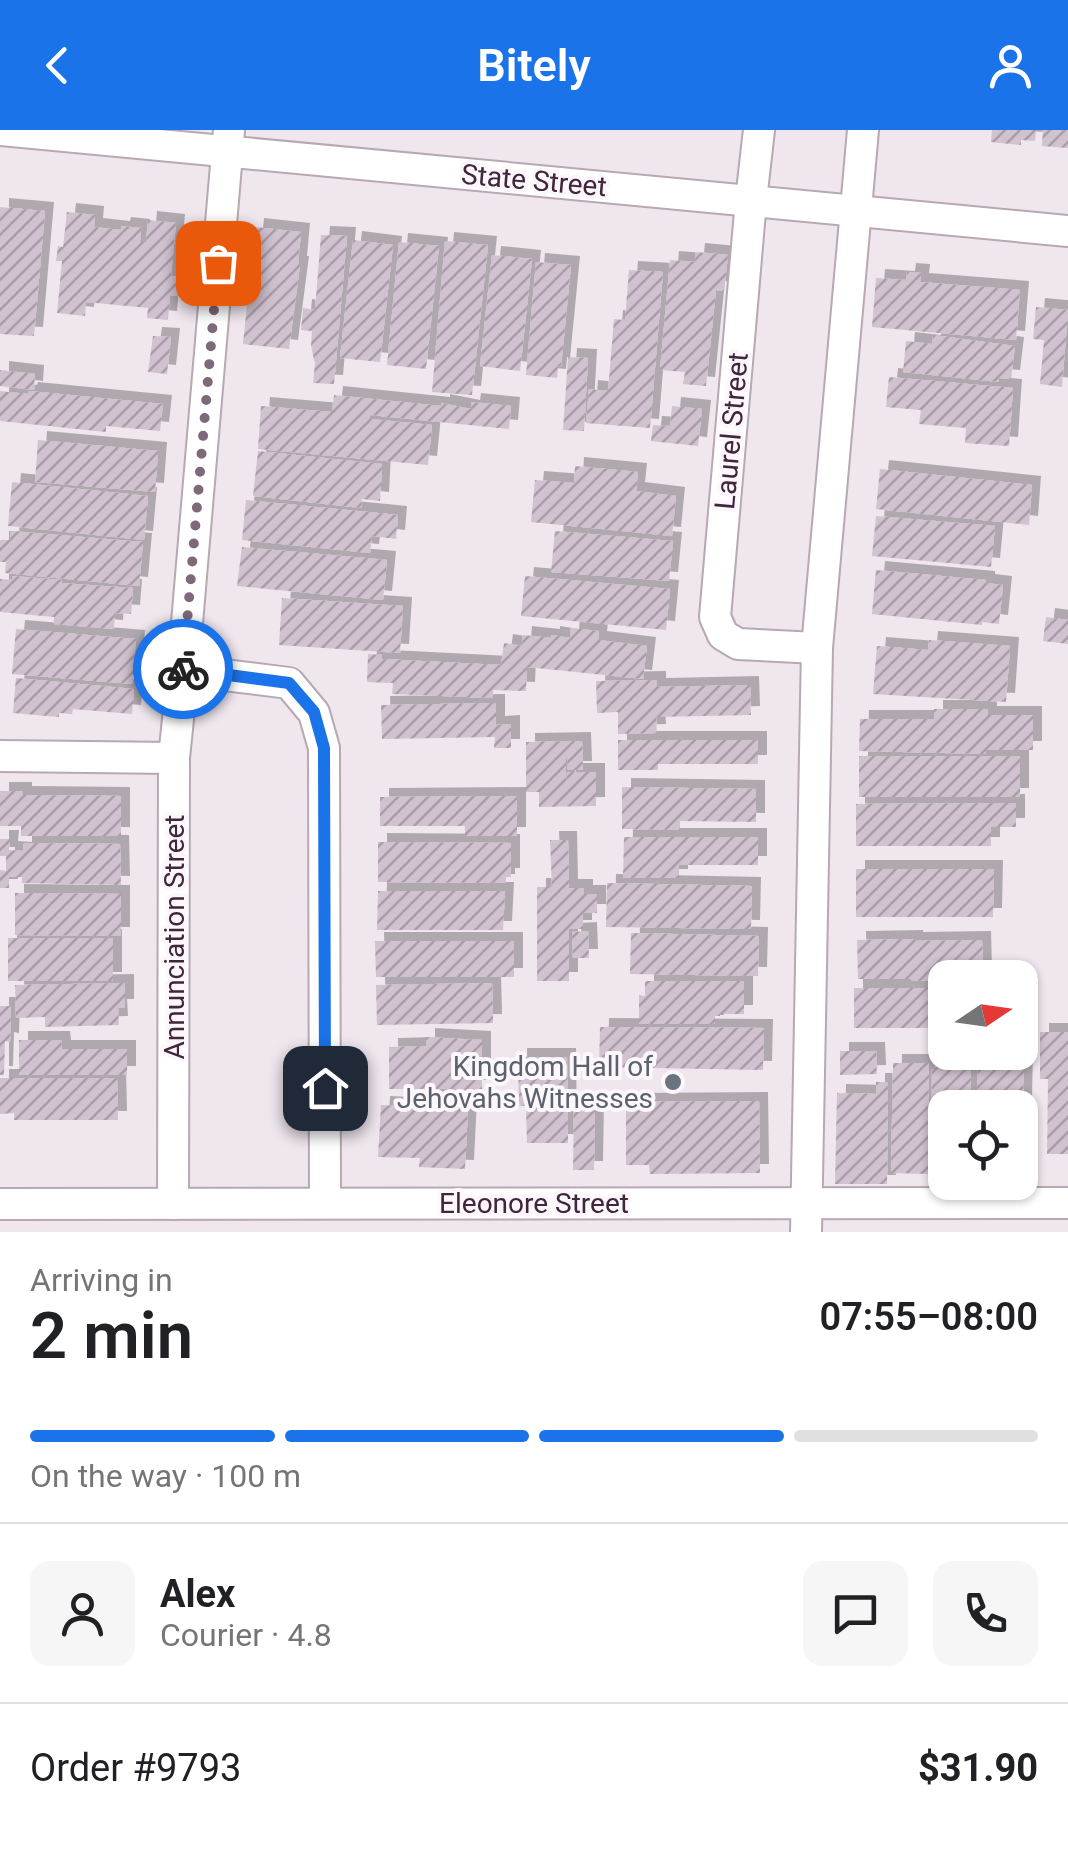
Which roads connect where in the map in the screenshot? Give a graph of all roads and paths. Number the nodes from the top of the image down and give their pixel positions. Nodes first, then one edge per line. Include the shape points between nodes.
1 (1, 130) edge
2 (759, 130) edge
3 (862, 130) edge
4 (228, 141) edge
5 (751, 200) junction
6 (856, 210) junction
7 (1068, 231) edge
8 (817, 648) junction
9 (182, 670) junction
10 (0, 756) edge
11 (174, 758) junction
12 (325, 1203) junction
13 (1068, 1203) edge
14 (0, 1204) edge
15 (173, 1204) junction
16 (806, 1217) edge
17 (247, 1218) edge

1 - 4 street, State Street
2 - 5 street, Laurel Street
3 - 6 street
4 - 5 street, State Street
4 - 9 street, Annunciation Street
5 - 6 street, State Street
5 - 8 street, Laurel Street via 715,616 723,635 738,644
6 - 7 street, State Street
6 - 8 street
8 - 16 street
9 - 11 street, Annunciation Street
9 - 12 street via 289,683 314,712 324,748
10 - 11 street
11 - 15 street, Annunciation Street
12 - 16 street, Eleonore Street
12 - 17 street, Eleonore Street
13 - 16 street, Eleonore Street
14 - 15 street, Eleonore Street
15 - 17 street, Eleonore Street

